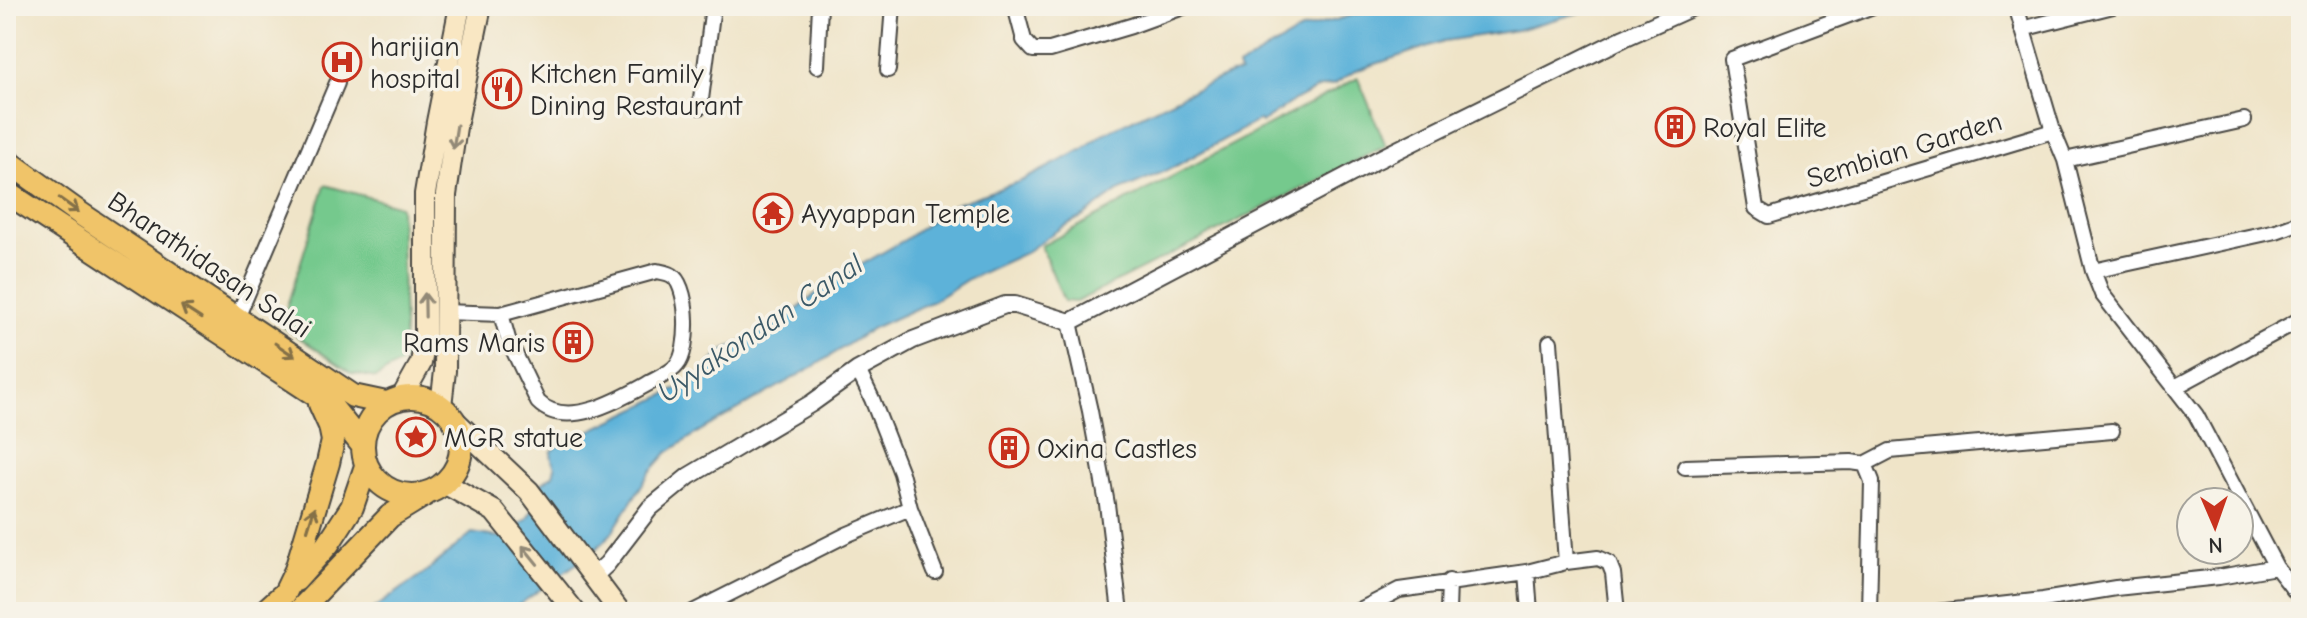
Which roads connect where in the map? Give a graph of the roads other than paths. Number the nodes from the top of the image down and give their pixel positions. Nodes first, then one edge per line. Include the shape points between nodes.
1 (460, 6) edge
2 (481, 6) edge
3 (713, 6) edge
4 (820, 6) edge
5 (893, 6) edge
6 (1015, 6) edge
7 (1186, 6) edge
8 (1695, 6) edge
9 (1873, 6) edge
10 (2016, 6) edge
11 (2113, 6) edge
12 (2022, 29) junction
13 (817, 66) dead end
14 (888, 70) dead end
15 (337, 83) dead end
16 (700, 107) dead end
17 (2244, 120) dead end
18 (2053, 131) junction
19 (6, 160) edge
20 (2065, 160) junction
21 (6, 192) edge
22 (2301, 222) edge
23 (2093, 271) junction
24 (444, 312) junction
25 (501, 314) junction
26 (237, 318) junction
27 (2301, 319) edge
28 (1070, 322) junction
29 (1550, 342) dead end
30 (858, 370) junction
31 (2175, 387) junction
32 (313, 393) junction
33 (400, 394) junction
34 (448, 413) junction
35 (2112, 431) dead end
36 (364, 455) junction
37 (1865, 464) junction
38 (1685, 467) dead end
39 (437, 487) junction
40 (910, 508) junction
41 (1566, 562) junction
42 (2276, 567) junction
43 (935, 572) dead end
44 (1527, 572) junction
45 (594, 576) junction
46 (1449, 581) junction
47 (285, 593) junction
48 (2301, 599) edge
49 (570, 606) edge
50 (264, 612) edge
51 (298, 612) edge
52 (620, 612) edge
53 (693, 612) edge
54 (1120, 612) edge
55 (1356, 612) edge
56 (1448, 612) edge
57 (1530, 612) edge
58 (1617, 612) edge
59 (1869, 612) edge
60 (1937, 612) edge

33 -> 1 main road via 421,363 425,340 425,194
2 -> 24 main road via 446,195
3 - 16 street
4 - 13 street
5 - 14 street
6 - 7 street via 1024,40 1033,50 1050,50
8 - 28 street via 1377,160
9 - 18 street, Sembian Garden via 1732,59 1756,208 1769,216
10 - 12 street
11 - 12 street
12 - 18 street
15 - 26 street
17 - 20 street
18 - 20 street
19 -> 26 main road, Bharathidasan Salai
20 - 23 street
32 -> 21 main road, Bharathidasan Salai
22 - 23 street
23 - 31 street via 2102,294
24 - 25 street
24 - 34 main road
25 - 25 street via 538,402 553,413 588,411 639,389 676,368 686,339 679,284 657,271
26 -> 33 main road, Bharathidasan Salai via 353,396
27 - 31 street
28 - 30 street via 1005,305 913,340
28 - 54 street via 1107,504
29 - 41 street
30 - 40 street
30 - 45 street via 689,476 650,508
31 - 42 street via 2196,415
32 - 36 main road, Bharathidasan Salai via 331,406
47 -> 32 main road via 333,441
33 - 34 main road via 429,400
33 - 36 main road via 365,428
34 - 39 main road via 462,447 453,473
34 - 45 main road via 529,491
35 - 37 street via 1890,451
36 - 39 main road via 372,475 398,493 414,495
36 - 47 main road via 352,507
37 - 38 street
37 - 59 street via 1872,481
49 -> 39 main road via 494,511
39 - 51 main road via 390,516
40 - 43 street
40 - 53 street
41 - 44 street
41 - 58 street via 1598,558 1609,563
42 - 48 street
42 - 60 street
44 - 46 street
44 - 57 street
45 - 52 main road
46 - 55 street via 1399,590
46 - 56 street
47 - 50 main road

